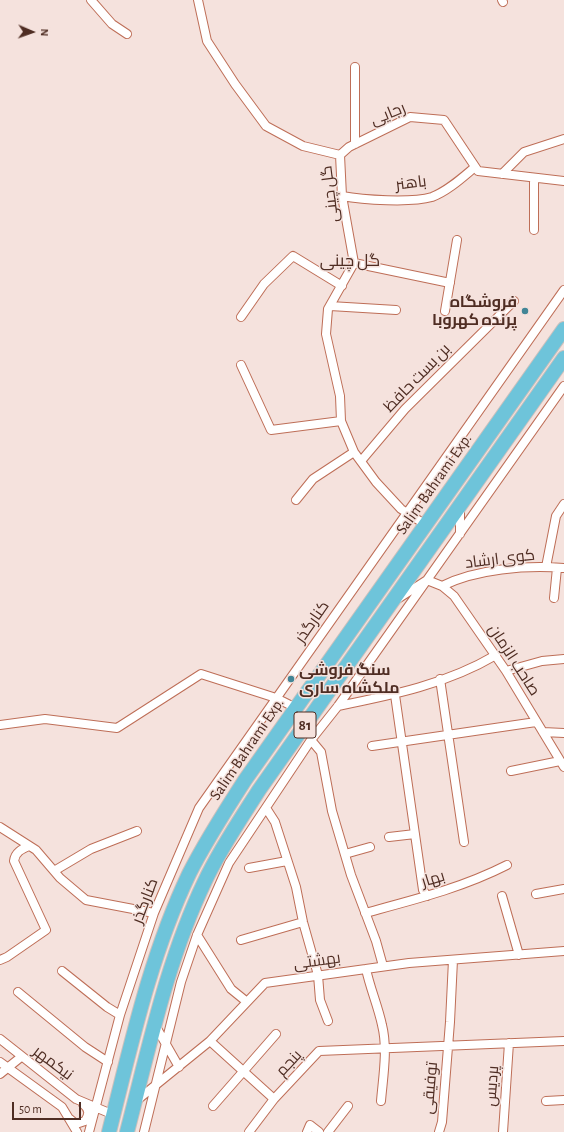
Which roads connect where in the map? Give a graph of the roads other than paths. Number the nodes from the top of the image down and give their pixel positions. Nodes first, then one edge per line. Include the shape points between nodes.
1 (91, 0) edge
2 (198, 0) edge
3 (127, 34) dead end
4 (355, 67) dead end
5 (564, 139) edge
6 (355, 144) junction
7 (340, 155) junction
8 (475, 167) junction
9 (502, 174) junction
10 (534, 178) junction
11 (564, 181) edge
12 (342, 196) junction
13 (534, 230) dead end
14 (458, 240) dead end
15 (354, 263) junction
16 (450, 283) junction
17 (342, 286) junction
18 (564, 290) edge
19 (514, 301) dead end
20 (330, 306) junction
21 (396, 310) dead end
22 (445, 311) dead end
23 (241, 317) dead end
24 (564, 329) edge
25 (564, 358) edge
26 (241, 365) dead end
27 (549, 379) junction
28 (563, 388) edge
29 (340, 421) junction
30 (354, 452) junction
31 (360, 461) junction
32 (296, 500) dead end
33 (564, 504) edge
34 (460, 506) junction
35 (406, 512) junction
36 (426, 525) junction
37 (460, 534) junction
38 (546, 567) junction
39 (560, 568) edge
40 (427, 580) junction
41 (442, 586) junction
42 (554, 598) dead end
43 (392, 602) junction
44 (496, 655) junction
45 (564, 659) edge
46 (506, 671) junction
47 (440, 679) junction
48 (395, 695) junction
49 (276, 698) junction
50 (338, 706) junction
51 (296, 708) junction
52 (536, 722) junction
53 (0, 724) edge
54 (543, 732) junction
55 (564, 733) edge
56 (448, 735) junction
57 (311, 740) junction
58 (401, 743) junction
59 (372, 746) dead end
60 (562, 764) edge
61 (511, 771) dead end
62 (266, 808) junction
63 (0, 827) edge
64 (137, 831) dead end
65 (415, 834) junction
66 (389, 837) dead end
67 (464, 842) dead end
68 (29, 846) junction
69 (370, 847) dead end
70 (345, 854) junction
71 (287, 861) junction
72 (507, 865) dead end
73 (249, 868) dead end
74 (54, 871) junction
75 (564, 890) edge
76 (536, 894) dead end
77 (427, 896) junction
78 (502, 896) dead end
79 (154, 913) junction
80 (365, 913) junction
81 (303, 922) junction
82 (197, 935) junction
83 (241, 940) dead end
84 (564, 951) edge
85 (519, 955) junction
86 (0, 960) edge
87 (453, 960) junction
88 (383, 966) junction
89 (366, 969) junction
90 (62, 971) dead end
91 (318, 975) junction
92 (18, 992) dead end
93 (247, 1002) junction
94 (120, 1015) junction
95 (328, 1021) dead end
96 (155, 1025) junction
97 (276, 1034) dead end
98 (0, 1039) edge
99 (210, 1041) junction
100 (564, 1041) edge
101 (509, 1043) junction
102 (166, 1045) junction
103 (447, 1045) junction
104 (384, 1048) junction
105 (21, 1057) junction
106 (0, 1062) edge
107 (108, 1062) junction
108 (179, 1067) junction
109 (7, 1068) junction
110 (244, 1072) junction
111 (0, 1074) edge
112 (154, 1088) junction
113 (76, 1099) junction
114 (274, 1099) junction
115 (564, 1100) edge
116 (135, 1101) junction
117 (381, 1101) dead end
118 (546, 1101) dead end
119 (213, 1106) dead end
120 (348, 1106) dead end
121 (96, 1108) junction
122 (114, 1115) junction
123 (68, 1117) junction
124 (77, 1132) edge
125 (89, 1132) edge
126 (110, 1132) edge
127 (127, 1132) edge
128 (144, 1132) edge
129 (249, 1132) edge
130 (306, 1132) edge
131 (319, 1132) edge
132 (328, 1132) edge
133 (439, 1132) edge
134 (503, 1132) edge

1 - 3 street via 112,24
2 - 7 street, گل چینی via 207,41 266,126 303,146
4 - 6 street
5 - 9 street via 524,152
6 - 7 street, رجایی
6 - 8 street, رجایی via 410,117 444,120
7 - 12 street, گل چینی
8 - 9 street via 478,172
8 - 12 street, باهنر via 432,197 380,200
9 - 10 street
10 - 11 street
10 - 13 street
12 - 15 street, گل چینی
14 - 16 street
15 - 16 street
15 - 17 street
16 - 22 street
17 - 20 street
17 - 23 street via 293,256 264,284
18 - 35 street, کنارگذر
19 - 31 street, بن بست حافظ via 405,409
20 - 21 street
20 - 29 street via 326,334 340,396
24 - 36 highway, Salim Bahrami Exp. / 81
25 - 27 highway, Salim Bahrami Exp. / 81
26 - 29 street via 271,430
27 - 28 street
27 - 34 highway, Salim Bahrami Exp. / 81
28 - 37 street
29 - 30 street
30 - 31 street
30 - 32 street via 313,478
31 - 35 street via 376,482
33 - 38 street via 556,516
34 - 37 street
34 - 43 highway, Salim Bahrami Exp. / 81
35 - 36 street
35 - 49 street, کنارگذر
36 - 51 highway, Salim Bahrami Exp. / 81
37 - 40 street
38 - 39 street, کوی ارشاد
38 - 41 street, کوی ارشاد via 475,574 458,578
39 - 42 street
40 - 41 street, صاحب الزمان
40 - 43 street
40 - 50 street
41 - 44 street, صاحب الزمان via 454,596
43 - 96 highway, Salim Bahrami Exp. / 81 via 259,790 231,834 205,881 180,941
44 - 46 street, صاحب الزمان
44 - 47 street via 475,667
45 - 46 street via 542,660
46 - 52 street, صاحب الزمان
47 - 48 street
47 - 56 street
48 - 50 street
48 - 58 street
49 - 51 street
49 - 53 street via 201,674 117,728 45,719
49 - 79 street, کنارگذر via 199,808
50 - 57 street
51 - 122 highway, Salim Bahrami Exp. / 81 via 245,780 189,874 163,936
52 - 54 street, صاحب الزمان
52 - 56 street
54 - 55 street
54 - 60 street, صاحب الزمان
56 - 58 street
56 - 67 street
57 - 62 street
57 - 70 street via 321,752 332,811
58 - 59 street
58 - 65 street
60 - 61 street
62 - 71 street via 275,822
62 - 82 street via 229,863
63 - 68 street
64 - 74 street via 91,849
65 - 66 street
65 - 77 street via 423,890
68 - 74 street via 36,850
68 - 86 street via 21,850 14,861 46,930
69 - 70 street
70 - 80 street
71 - 73 street
71 - 81 street via 296,887
72 - 77 street, بهار via 483,878
74 - 79 street via 86,900
75 - 76 street
77 - 80 street, بهار
78 - 85 street
79 - 94 street, کنارگذر
80 - 88 street
81 - 83 street
81 - 91 street
82 - 93 street via 231,989
82 - 102 street via 181,982
84 - 85 street, بهشتی
85 - 87 street, بهشتی
87 - 88 street, بهشتی
87 - 103 street, توفیقی
88 - 89 street, بهشتی
89 - 91 street, بهشتی
89 - 104 street via 382,1025
90 - 94 street
91 - 93 street, بهشتی via 265,983
91 - 95 street via 320,1000
92 - 107 street
93 - 99 street, بهشتی
94 - 107 street, کنارگذر
96 - 102 street
96 - 116 highway, Salim Bahrami Exp. / 81
97 - 110 street
98 - 105 street, نیکمهر
99 - 108 street
99 - 110 street, پنجم
100 - 101 street, پنجم
101 - 103 street, پنجم
101 - 134 street, پردیس
102 - 108 street
102 - 112 street
103 - 104 street, پنجم
103 - 133 street, توفیقی via 442,1122
104 - 114 street, پنجم via 319,1051
104 - 117 street
105 - 109 street
105 - 113 street, نیکمهر
106 - 109 street, نیکمهر
107 - 121 street, کنارگذر
108 - 112 street
109 - 111 street
109 - 123 street, نیکمهر via 62,1107
110 - 114 street, پنجم
110 - 119 street
112 - 116 street
112 - 128 street
113 - 121 street, نیکمهر
113 - 123 street via 88,1109 87,1118 83,1123 76,1124
114 - 129 street
115 - 118 street
116 - 127 highway, Salim Bahrami Exp. / 81
120 - 132 street
121 - 122 street, نیکمهر
121 - 125 street, کنارگذر
122 - 126 highway, Salim Bahrami Exp. / 81
123 - 124 street, نیکمهر
130 - 131 street via 310,1125

